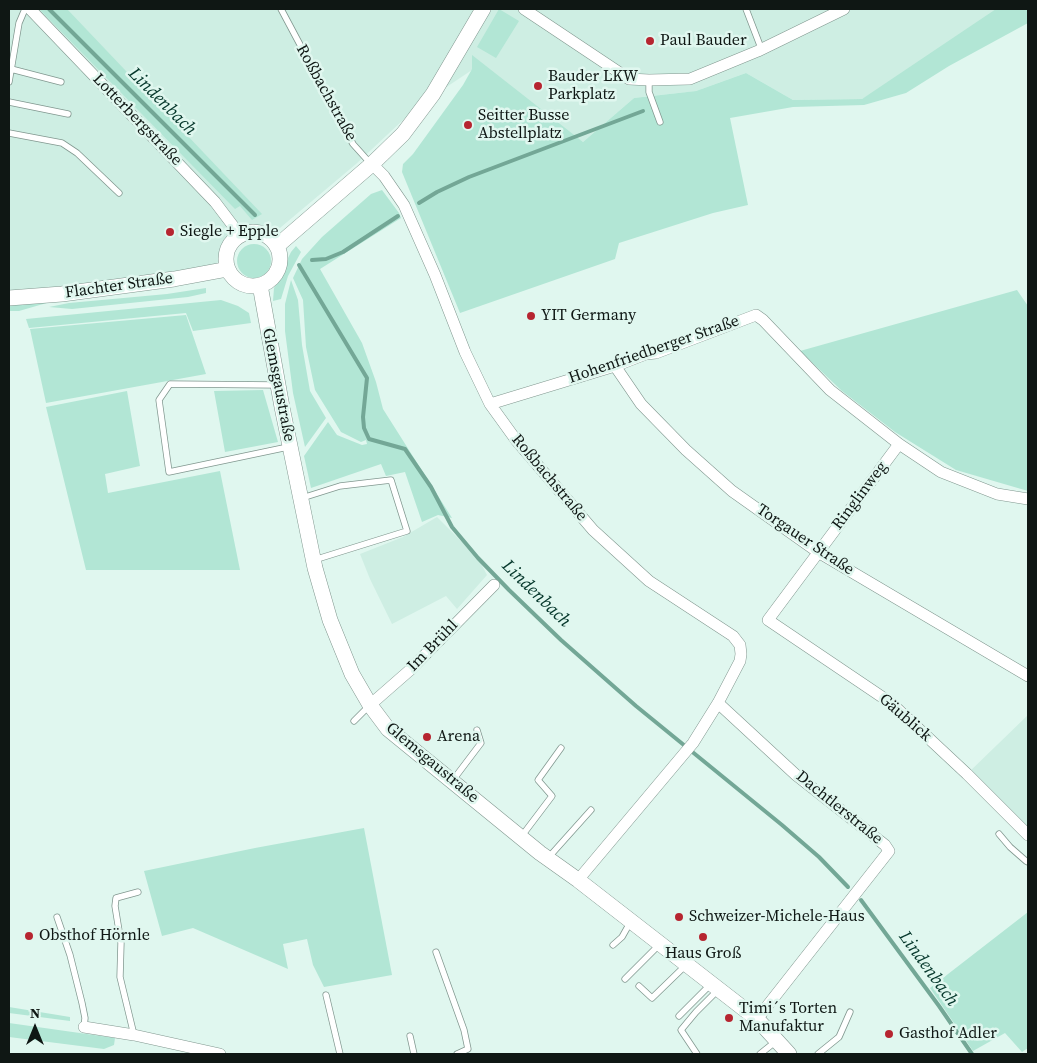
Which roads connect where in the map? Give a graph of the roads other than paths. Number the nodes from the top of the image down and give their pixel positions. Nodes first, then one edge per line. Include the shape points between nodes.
1 (25, 9) edge
2 (30, 9) edge
3 (281, 9) edge
4 (483, 9) edge
5 (524, 9) edge
6 (746, 9) edge
7 (844, 9) edge
8 (761, 48) junction
9 (11, 69) junction
10 (649, 80) junction
11 (9, 82) edge
12 (60, 82) dead end
13 (9, 102) edge
14 (68, 114) dead end
15 (660, 122) dead end
16 (9, 133) edge
17 (372, 164) junction
18 (119, 193) dead end
19 (240, 235) junction
20 (277, 246) junction
21 (228, 269) junction
22 (260, 285) junction
23 (9, 298) edge
24 (614, 366) junction
25 (278, 385) junction
26 (490, 404) junction
27 (898, 444) junction
28 (290, 447) junction
29 (300, 498) junction
30 (1028, 499) edge
31 (818, 552) junction
32 (314, 560) junction
33 (494, 585) dead end
34 (768, 620) joint
35 (1028, 676) edge
36 (718, 703) junction
37 (370, 705) junction
38 (354, 721) dead end
39 (478, 730) dead end
40 (561, 748) dead end
41 (452, 781) junction
42 (591, 810) dead end
43 (999, 834) dead end
44 (1028, 835) edge
45 (521, 837) junction
46 (548, 858) junction
47 (1028, 862) edge
48 (578, 880) junction
49 (138, 892) dead end
50 (57, 917) dead end
51 (631, 921) junction
52 (660, 944) junction
53 (613, 945) dead end
54 (436, 952) dead end
55 (686, 964) junction
56 (625, 979) dead end
57 (639, 986) dead end
58 (715, 987) junction
59 (326, 995) dead end
60 (850, 1012) dead end
61 (679, 1016) dead end
62 (757, 1019) junction
63 (84, 1027) joint
64 (134, 1035) junction
65 (410, 1036) dead end
66 (777, 1040) junction
67 (220, 1054) edge
68 (340, 1054) edge
69 (414, 1054) edge
70 (457, 1054) edge
71 (697, 1054) edge
72 (760, 1054) edge
73 (789, 1054) edge
74 (818, 1054) edge

1 - 9 lane via 19,23
2 - 19 street, Lotterbergstraße via 215,202
3 - 17 lane, Roßbachstraße via 353,144
4 - 17 main road via 433,94 403,134
5 - 10 street via 629,79
6 - 8 lane
7 - 8 street
8 - 10 street via 690,79
9 - 11 lane
9 - 12 lane
10 - 15 lane via 649,92
13 - 14 lane
16 - 18 lane via 62,143
17 - 20 main road
17 - 26 street, Roßbachstraße via 404,205
19 - 20 main road via 261,233
19 - 21 main road via 228,250
20 - 22 main road via 278,270 270,280
21 - 22 main road via 237,281
21 - 23 main road, Flachter Straße via 62,294
22 - 25 main road, Glemsgaustraße
24 - 26 street, Hohenfriedberger Straße
24 - 27 street, Hohenfriedberger Straße via 756,315 830,390
24 - 31 street, Torgauer Straße via 641,404 686,450 732,491
25 - 28 main road, Glemsgaustraße
25 - 28 lane via 170,384 159,400 169,472
26 - 36 street, Roßbachstraße via 516,440 593,530 648,581 733,636 740,645 740,661
27 - 30 street, Hohenfriedberger Straße via 941,472 997,494
27 - 31 street, Ringlinweg
28 - 29 main road, Glemsgaustraße
29 - 32 main road, Glemsgaustraße
29 - 32 lane via 340,486 391,480 407,531
31 - 34 street, Ringlinweg
31 - 35 street, Torgauer Straße
32 - 37 main road, Glemsgaustraße via 330,620 352,674
33 - 37 street, Im Brühl via 410,670
34 - 44 street, Gäublick via 891,703
36 - 48 street, Roßbachstraße via 678,763
36 - 62 street, Dachtlerstraße via 796,775 886,845 889,851
37 - 38 lane
37 - 41 main road, Glemsgaustraße via 388,729
39 - 41 lane via 481,743
40 - 45 lane via 538,780 552,796
41 - 45 main road, Glemsgaustraße
42 - 46 lane
43 - 47 lane
45 - 46 main road, Glemsgaustraße
46 - 48 main road, Glemsgaustraße
48 - 51 main road, Glemsgaustraße
49 - 64 lane via 116,898 115,906 121,943 120,977
50 - 63 lane via 70,954 85,1018
51 - 52 main road, Glemsgaustraße
51 - 53 lane
52 - 55 main road, Glemsgaustraße
52 - 56 lane
54 - 70 lane via 468,1049
55 - 57 lane via 652,998
55 - 58 main road, Glemsgaustraße
58 - 61 lane
58 - 62 main road, Glemsgaustraße
58 - 71 lane via 681,1030
59 - 68 lane
60 - 74 lane via 839,1037
62 - 66 main road, Glemsgaustraße
63 - 64 street
64 - 67 street
65 - 69 lane
66 - 72 lane
66 - 73 main road, Glemsgaustraße

